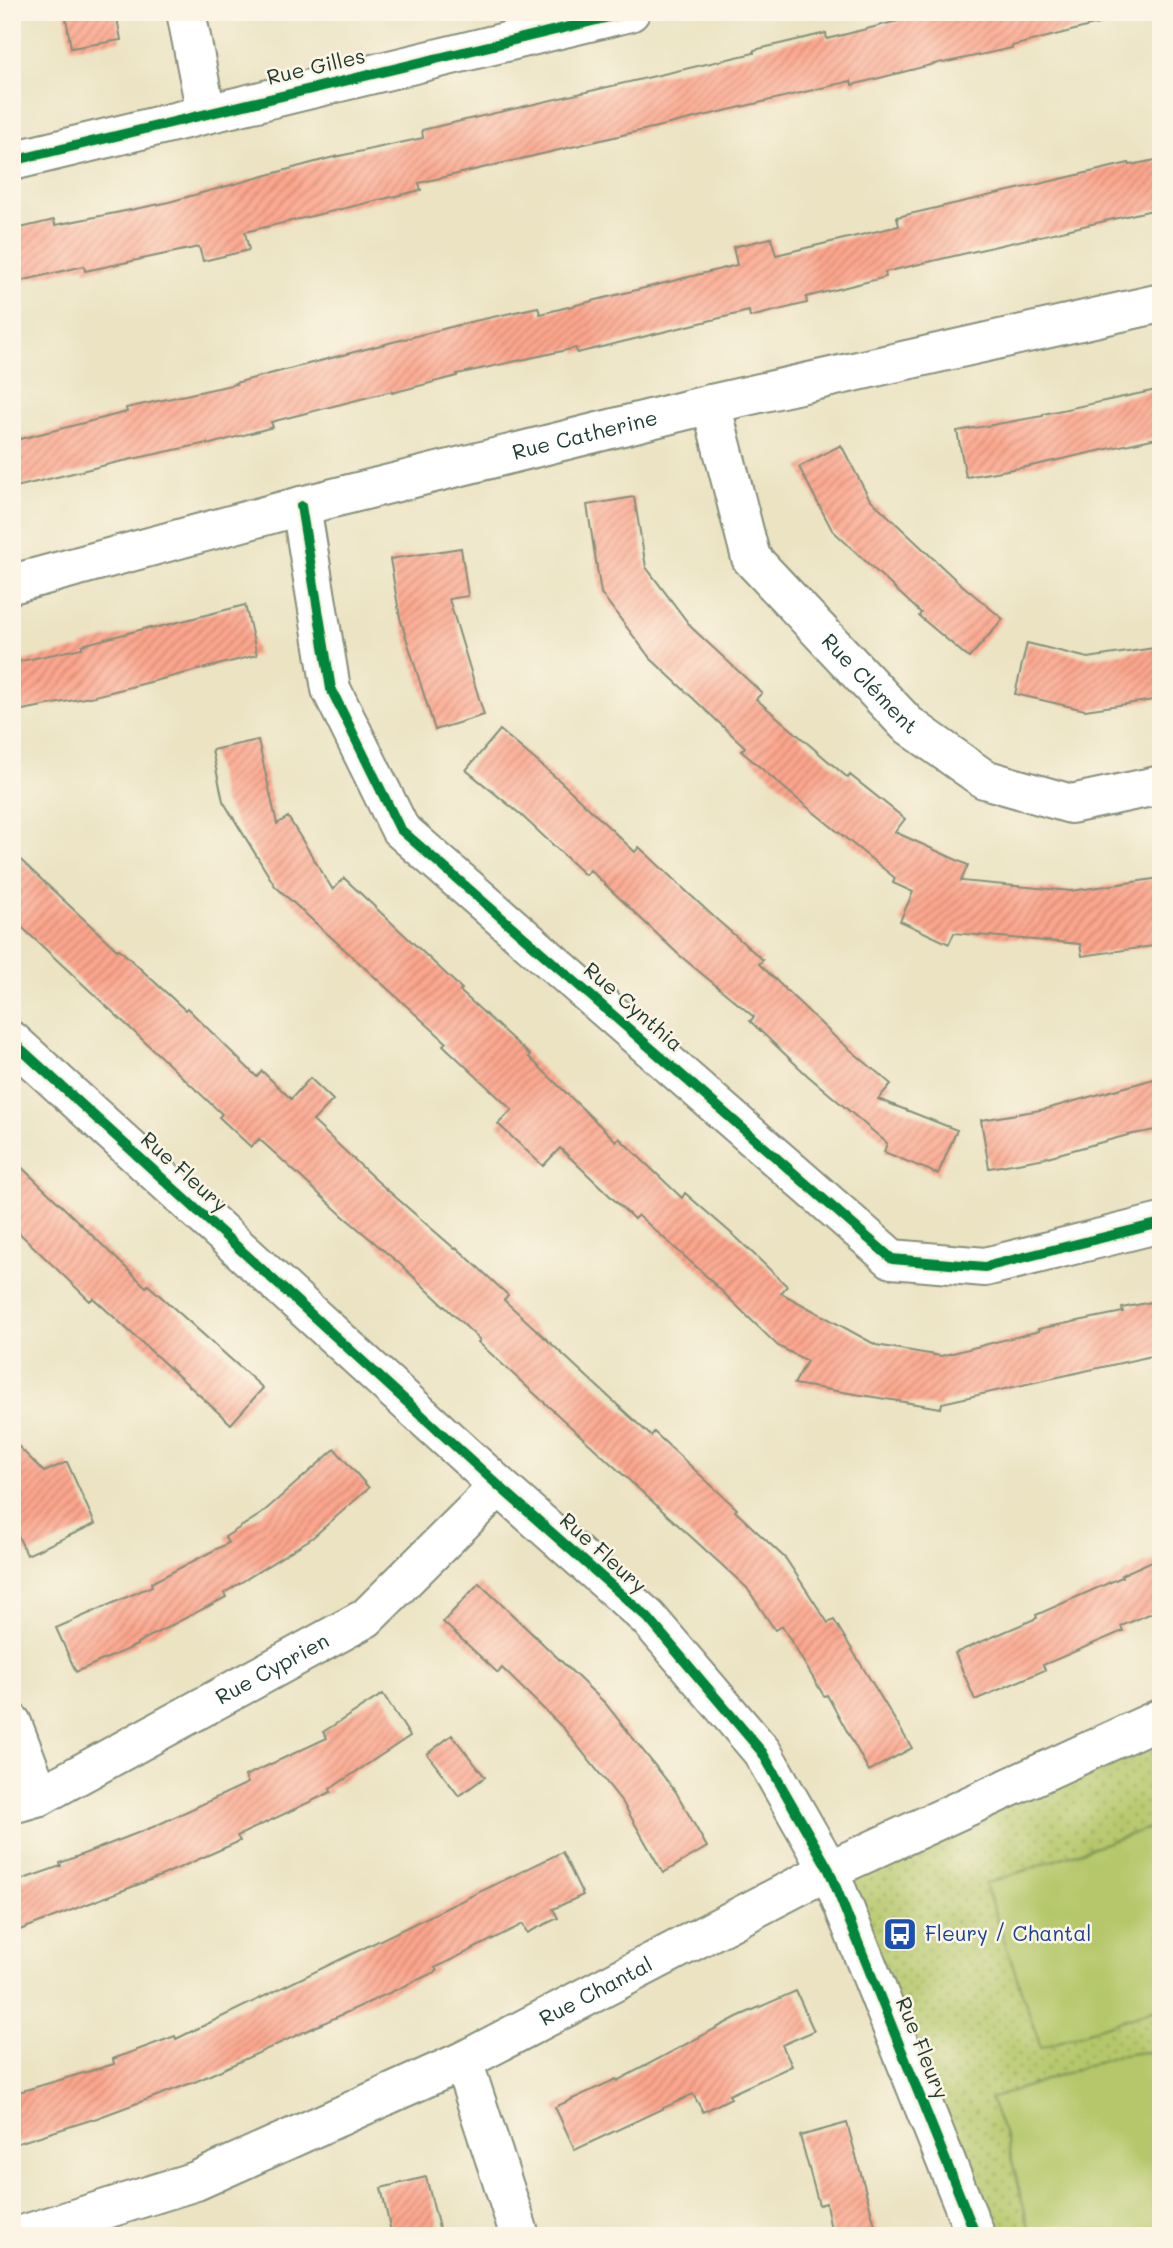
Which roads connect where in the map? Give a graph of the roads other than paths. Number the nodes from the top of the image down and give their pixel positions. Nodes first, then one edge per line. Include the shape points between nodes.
1 (186, 12) edge
2 (630, 12) edge
3 (206, 113) junction
4 (12, 160) edge
5 (1161, 303) edge
6 (711, 404) junction
7 (302, 506) junction
8 (12, 584) edge
9 (1161, 785) edge
10 (12, 1041) edge
11 (1161, 1223) edge
12 (499, 1486) junction
13 (1161, 1718) edge
14 (12, 1723) edge
15 (26, 1800) edge
16 (829, 1870) junction
17 (463, 2061) junction
18 (19, 2236) edge
19 (520, 2236) edge
20 (976, 2236) edge

1 - 3 street
2 - 3 street, Rue Gilles
3 - 4 street, Rue Gilles
5 - 6 street, Rue Catherine
6 - 7 street, Rue Catherine
6 - 9 street, Rue Clément via 751,558 907,724 984,779 1071,804
7 - 8 street, Rue Catherine
7 - 11 street, Rue Cynthia via 331,689 400,829 892,1259 985,1266
10 - 12 street, Rue Fleury
12 - 15 street, Rue Cyprien via 366,1618
12 - 16 street, Rue Fleury via 648,1618 762,1752
13 - 16 street, Rue Chantal
14 - 15 street
16 - 17 street, Rue Chantal
16 - 20 street, Rue Fleury
17 - 18 street, Rue Chantal via 196,2180
17 - 19 street

